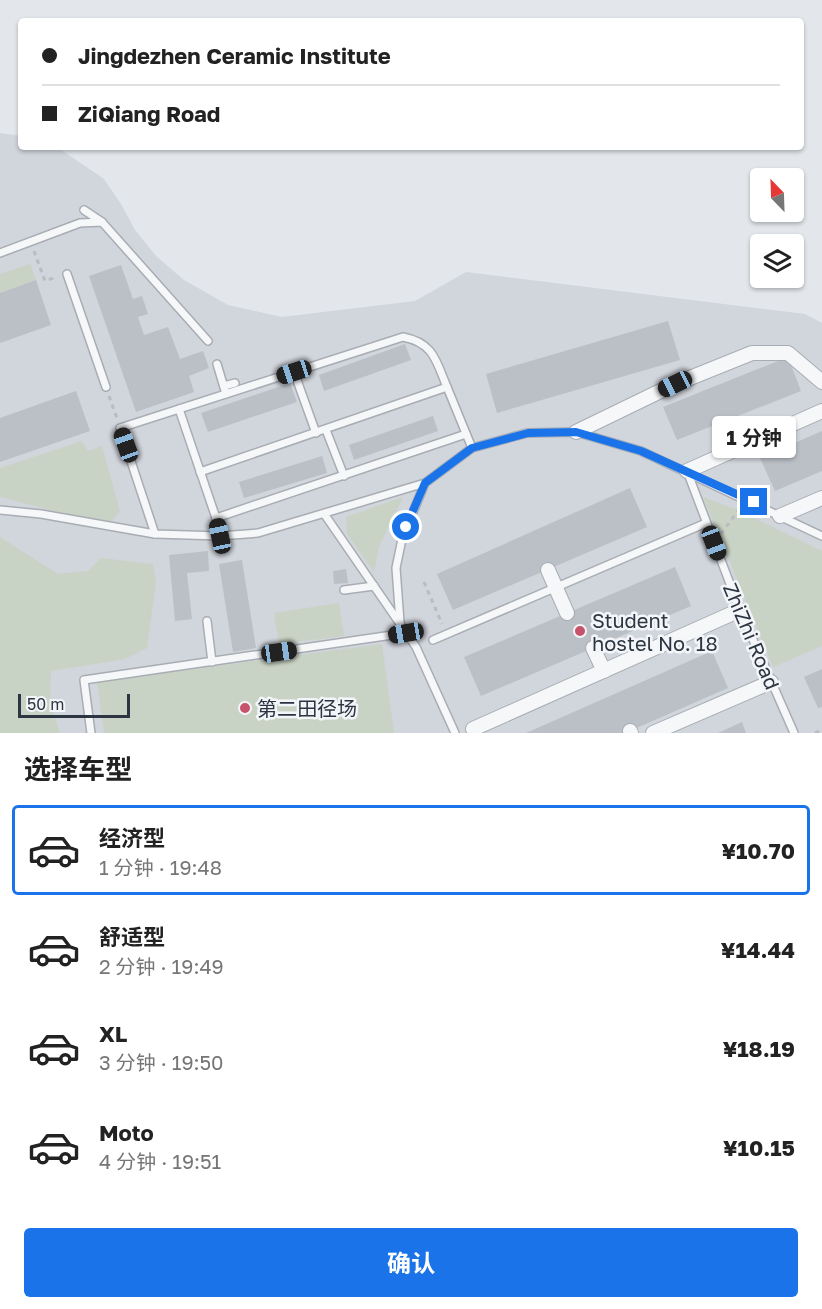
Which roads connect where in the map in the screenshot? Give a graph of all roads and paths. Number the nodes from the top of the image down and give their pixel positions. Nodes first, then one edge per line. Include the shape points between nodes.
1 (84, 210) dead end
2 (102, 222) junction
3 (0, 253) edge
4 (39, 264) dead end
5 (67, 274) joint
6 (208, 341) dead end
7 (217, 364) dead end
8 (294, 372) junction
9 (822, 382) edge
10 (235, 383) dead end
11 (106, 387) joint
12 (447, 387) junction
13 (225, 390) junction
14 (179, 409) junction
15 (822, 411) edge
16 (120, 428) junction
17 (326, 430) junction
18 (576, 432) junction
19 (316, 433) junction
20 (466, 434) junction
21 (472, 448) junction
22 (687, 471) junction
23 (200, 472) junction
24 (344, 476) junction
25 (425, 483) junction
26 (822, 498) edge
27 (747, 500) junction
28 (0, 510) edge
29 (325, 515) junction
30 (780, 516) junction
31 (216, 518) junction
32 (706, 524) junction
33 (155, 534) junction
34 (220, 536) junction
35 (822, 536) edge
36 (714, 543) junction
37 (548, 570) dead end
38 (424, 582) dead end
39 (374, 586) junction
40 (555, 587) junction
41 (344, 590) dead end
42 (740, 610) junction
43 (567, 613) dead end
44 (207, 621) dead end
45 (400, 623) junction
46 (406, 633) junction
47 (447, 634) junction
48 (433, 640) dead end
49 (593, 648) dead end
50 (212, 662) junction
51 (604, 671) junction
52 (771, 682) junction
53 (472, 729) dead end
54 (822, 730) edge
55 (91, 733) edge
56 (455, 733) edge
57 (653, 733) edge
58 (794, 733) edge
59 (815, 733) edge

1 - 2 lane
2 - 3 lane via 80,223
2 - 6 lane
4 - 5 path via 45,281
5 - 11 lane
7 - 13 lane
8 - 12 lane via 403,337 419,340 432,352
8 - 13 lane
8 - 19 lane
9 - 18 street via 788,353 752,353 675,384
10 - 13 lane
11 - 16 path
12 - 17 lane
12 - 20 lane
13 - 14 lane
14 - 16 lane
14 - 23 lane
15 - 22 street
16 - 33 lane
17 - 19 lane
17 - 24 lane
18 - 21 lane via 528,433
18 - 22 lane via 641,451
19 - 23 lane
20 - 21 lane
20 - 24 lane
21 - 25 lane
22 - 27 lane
22 - 32 lane, ZhiZhi Road
23 - 31 lane
24 - 31 lane
25 - 29 lane
25 - 45 lane via 402,539 396,568
26 - 30 street
27 - 30 lane
27 - 36 path
28 - 33 lane via 40,513
29 - 34 lane via 258,533
29 - 39 lane
30 - 35 lane
31 - 34 lane
32 - 36 lane, ZhiZhi Road
32 - 40 lane
33 - 34 lane
36 - 42 lane, ZhiZhi Road
37 - 40 street
38 - 47 path
39 - 41 lane
39 - 45 lane
40 - 43 street
40 - 47 lane
42 - 51 street
42 - 52 lane, ZhiZhi Road
44 - 50 lane
45 - 46 lane
46 - 50 lane
46 - 56 lane
47 - 48 lane
49 - 51 street
50 - 55 lane via 84,680
51 - 53 street
52 - 57 street
52 - 58 lane, ZhiZhi Road
54 - 59 path

